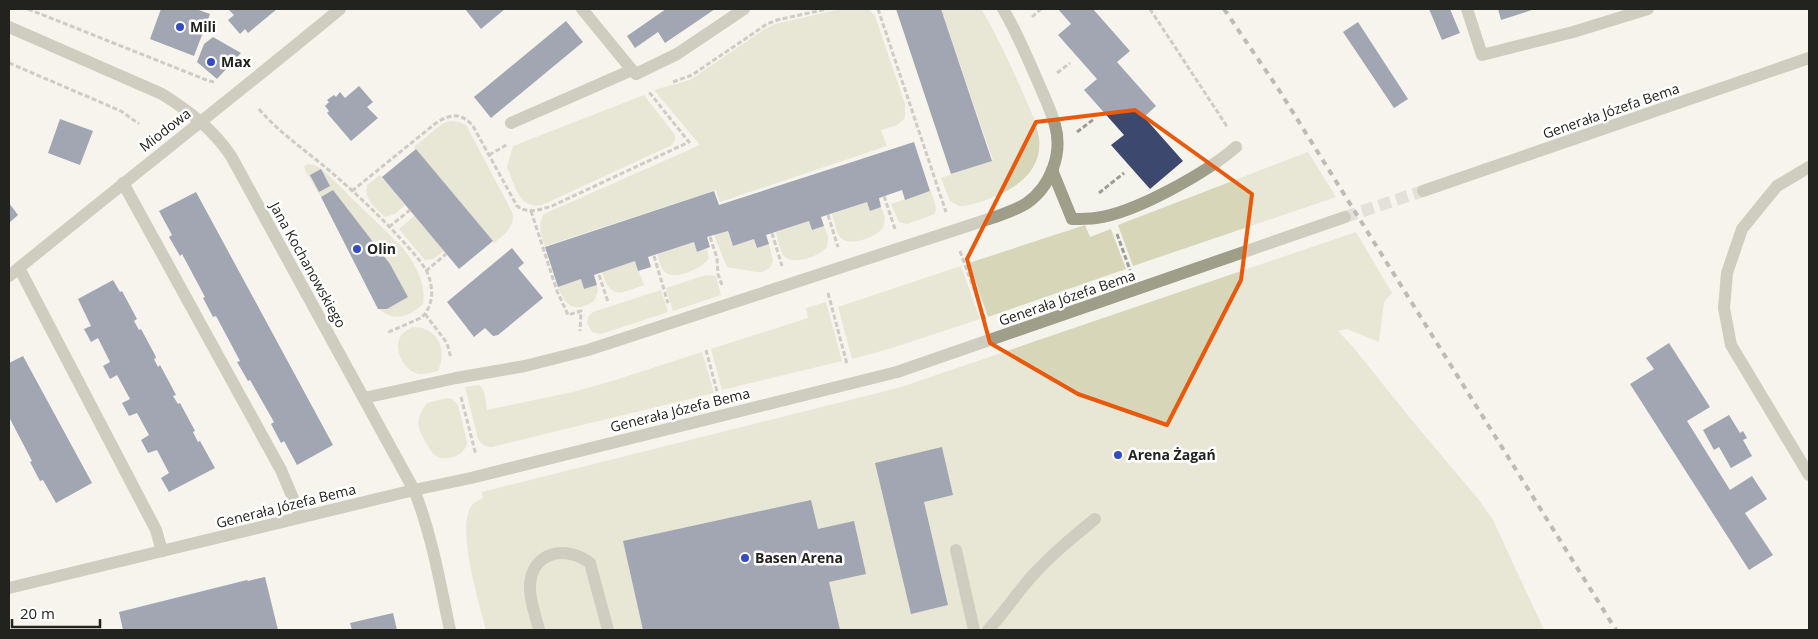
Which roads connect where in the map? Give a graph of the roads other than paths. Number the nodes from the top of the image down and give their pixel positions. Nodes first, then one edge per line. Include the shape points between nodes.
1 (340, 9) edge
2 (582, 9) edge
3 (744, 9) edge
4 (1003, 9) edge
5 (1467, 9) edge
6 (1648, 9) edge
7 (9, 26) edge
8 (1809, 58) edge
9 (634, 72) junction
10 (200, 121) junction
11 (511, 123) dead end
12 (1236, 147) road end
13 (1809, 167) edge
14 (1052, 170) junction
15 (123, 183) junction
16 (1423, 191) tunnel mouth
17 (1346, 218) tunnel mouth
18 (19, 268) junction
19 (9, 276) edge
20 (364, 398) junction
21 (1808, 472) edge
22 (414, 490) junction
23 (301, 517) junction
24 (1095, 519) dead end
25 (956, 550) dead end
26 (162, 551) junction
27 (9, 588) edge
28 (450, 630) edge
29 (539, 630) edge
30 (608, 630) edge
31 (974, 630) edge
32 (988, 630) edge

1 - 10 street, Miodowa
2 - 9 street
3 - 9 street via 677,54
4 - 14 street via 1018,36 1056,126 1057,150
5 - 6 street via 1482,55
7 - 10 street, Jana Kochanowskiego via 162,94
8 - 16 street, Generała Józefa Bema
9 - 11 street
10 - 15 street, Miodowa
10 - 20 street, Jana Kochanowskiego via 231,156
12 - 14 street via 1174,188 1146,202 1095,218 1072,219
13 - 21 street via 1778,186 1742,229 1728,273 1724,308 1731,345
14 - 20 street via 1037,195 1013,210 822,274 556,359
15 - 18 street, Miodowa
15 - 23 street via 281,470
17 - 22 street, Generała Józefa Bema via 897,372
18 - 19 street, Miodowa
18 - 26 street via 156,530
20 - 22 street, Jana Kochanowskiego
22 - 23 street, Generała Józefa Bema
22 - 28 street, Jana Kochanowskiego via 429,534
23 - 26 street, Generała Józefa Bema
24 - 32 street via 1049,558
25 - 31 street
26 - 27 street, Generała Józefa Bema
29 - 30 street via 531,597 531,575 547,556 570,552 590,562

